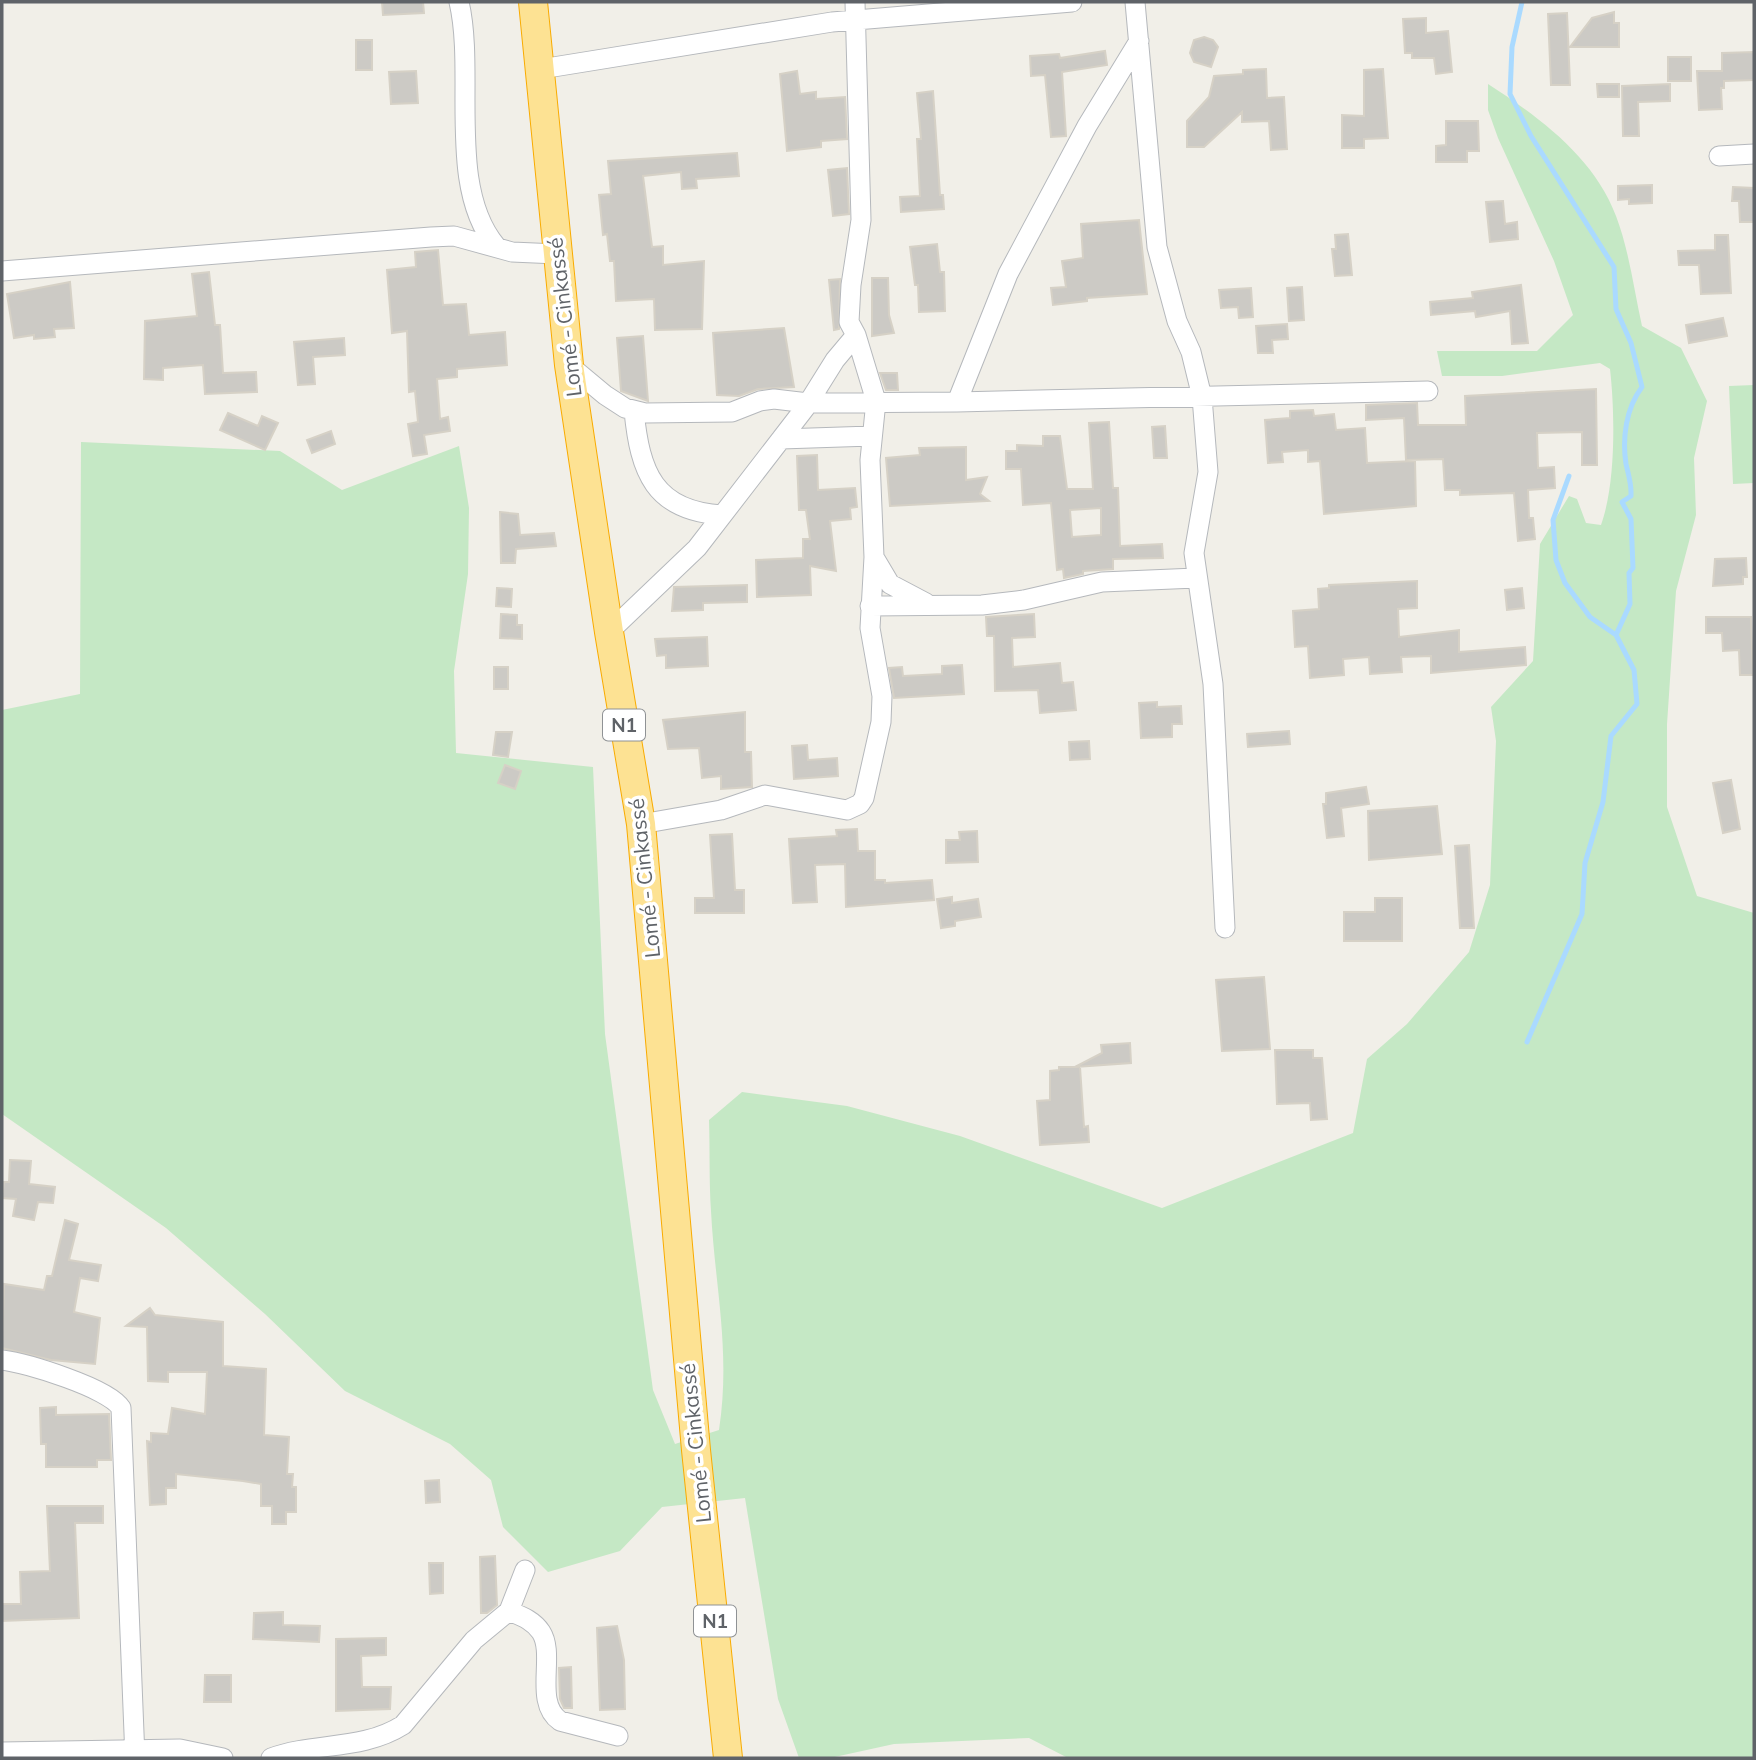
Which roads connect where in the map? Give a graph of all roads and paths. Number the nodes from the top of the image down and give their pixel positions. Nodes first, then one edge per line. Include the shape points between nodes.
1 (459, 2) edge
2 (533, 2) edge
3 (1072, 2) edge
4 (1135, 2) edge
5 (856, 10) edge
6 (1139, 41) junction
7 (541, 69) junction
8 (1754, 154) edge
9 (1719, 156) dead end
10 (496, 246) junction
11 (557, 254) junction
12 (2, 271) edge
13 (856, 335) junction
14 (569, 365) junction
15 (1428, 391) dead end
16 (1202, 397) junction
17 (876, 401) junction
18 (957, 402) junction
19 (808, 403) junction
20 (634, 411) junction
21 (872, 436) junction
22 (781, 439) junction
23 (722, 515) junction
24 (874, 557) junction
25 (1196, 578) junction
26 (870, 606) junction
27 (934, 606) junction
28 (609, 632) junction
29 (641, 824) junction
30 (1225, 928) dead end
31 (2, 1360) edge
32 (525, 1570) dead end
33 (509, 1611) junction
34 (618, 1736) dead end
35 (134, 1753) edge
36 (12, 1754) edge
37 (223, 1758) edge
38 (271, 1758) edge
39 (728, 1758) edge

1 - 10 street via 473,195 486,234
2 - 7 highway, Lomé - Cinkassé / N1
3 - 5 street
4 - 6 street
5 - 7 street
5 - 13 street via 861,220 849,322
6 - 16 street via 1157,247
6 - 18 street via 1087,126 1008,274
7 - 11 highway, Lomé - Cinkassé / N1
8 - 9 street
10 - 11 street via 512,252
10 - 12 street via 454,236 431,237
11 - 14 highway, Lomé - Cinkassé / N1
13 - 17 street
13 - 19 street
14 - 20 street via 605,395
14 - 28 highway, Lomé - Cinkassé / N1
15 - 16 street
16 - 18 street
16 - 25 street via 1208,472 1194,552
17 - 18 street
17 - 19 street
17 - 21 street
19 - 20 street via 774,399 732,412
19 - 22 street
20 - 23 street via 643,467 651,480 682,508
21 - 22 street
21 - 24 street
22 - 23 street
23 - 28 street via 696,548
24 - 26 street
24 - 27 street via 890,584
25 - 27 street via 1102,582 1024,600
25 - 30 street via 1213,684
26 - 27 street
26 - 29 street via 882,696 877,743 860,804 847,810 765,796 721,810
28 - 29 highway, Lomé - Cinkassé / N1
29 - 39 highway, Lomé - Cinkassé / N1
31 - 35 street via 37,1367 111,1398 121,1408
32 - 33 street
33 - 34 street via 530,1620 543,1634 552,1716
33 - 38 street via 474,1640 403,1725 389,1734
35 - 36 street
35 - 37 street via 180,1749

